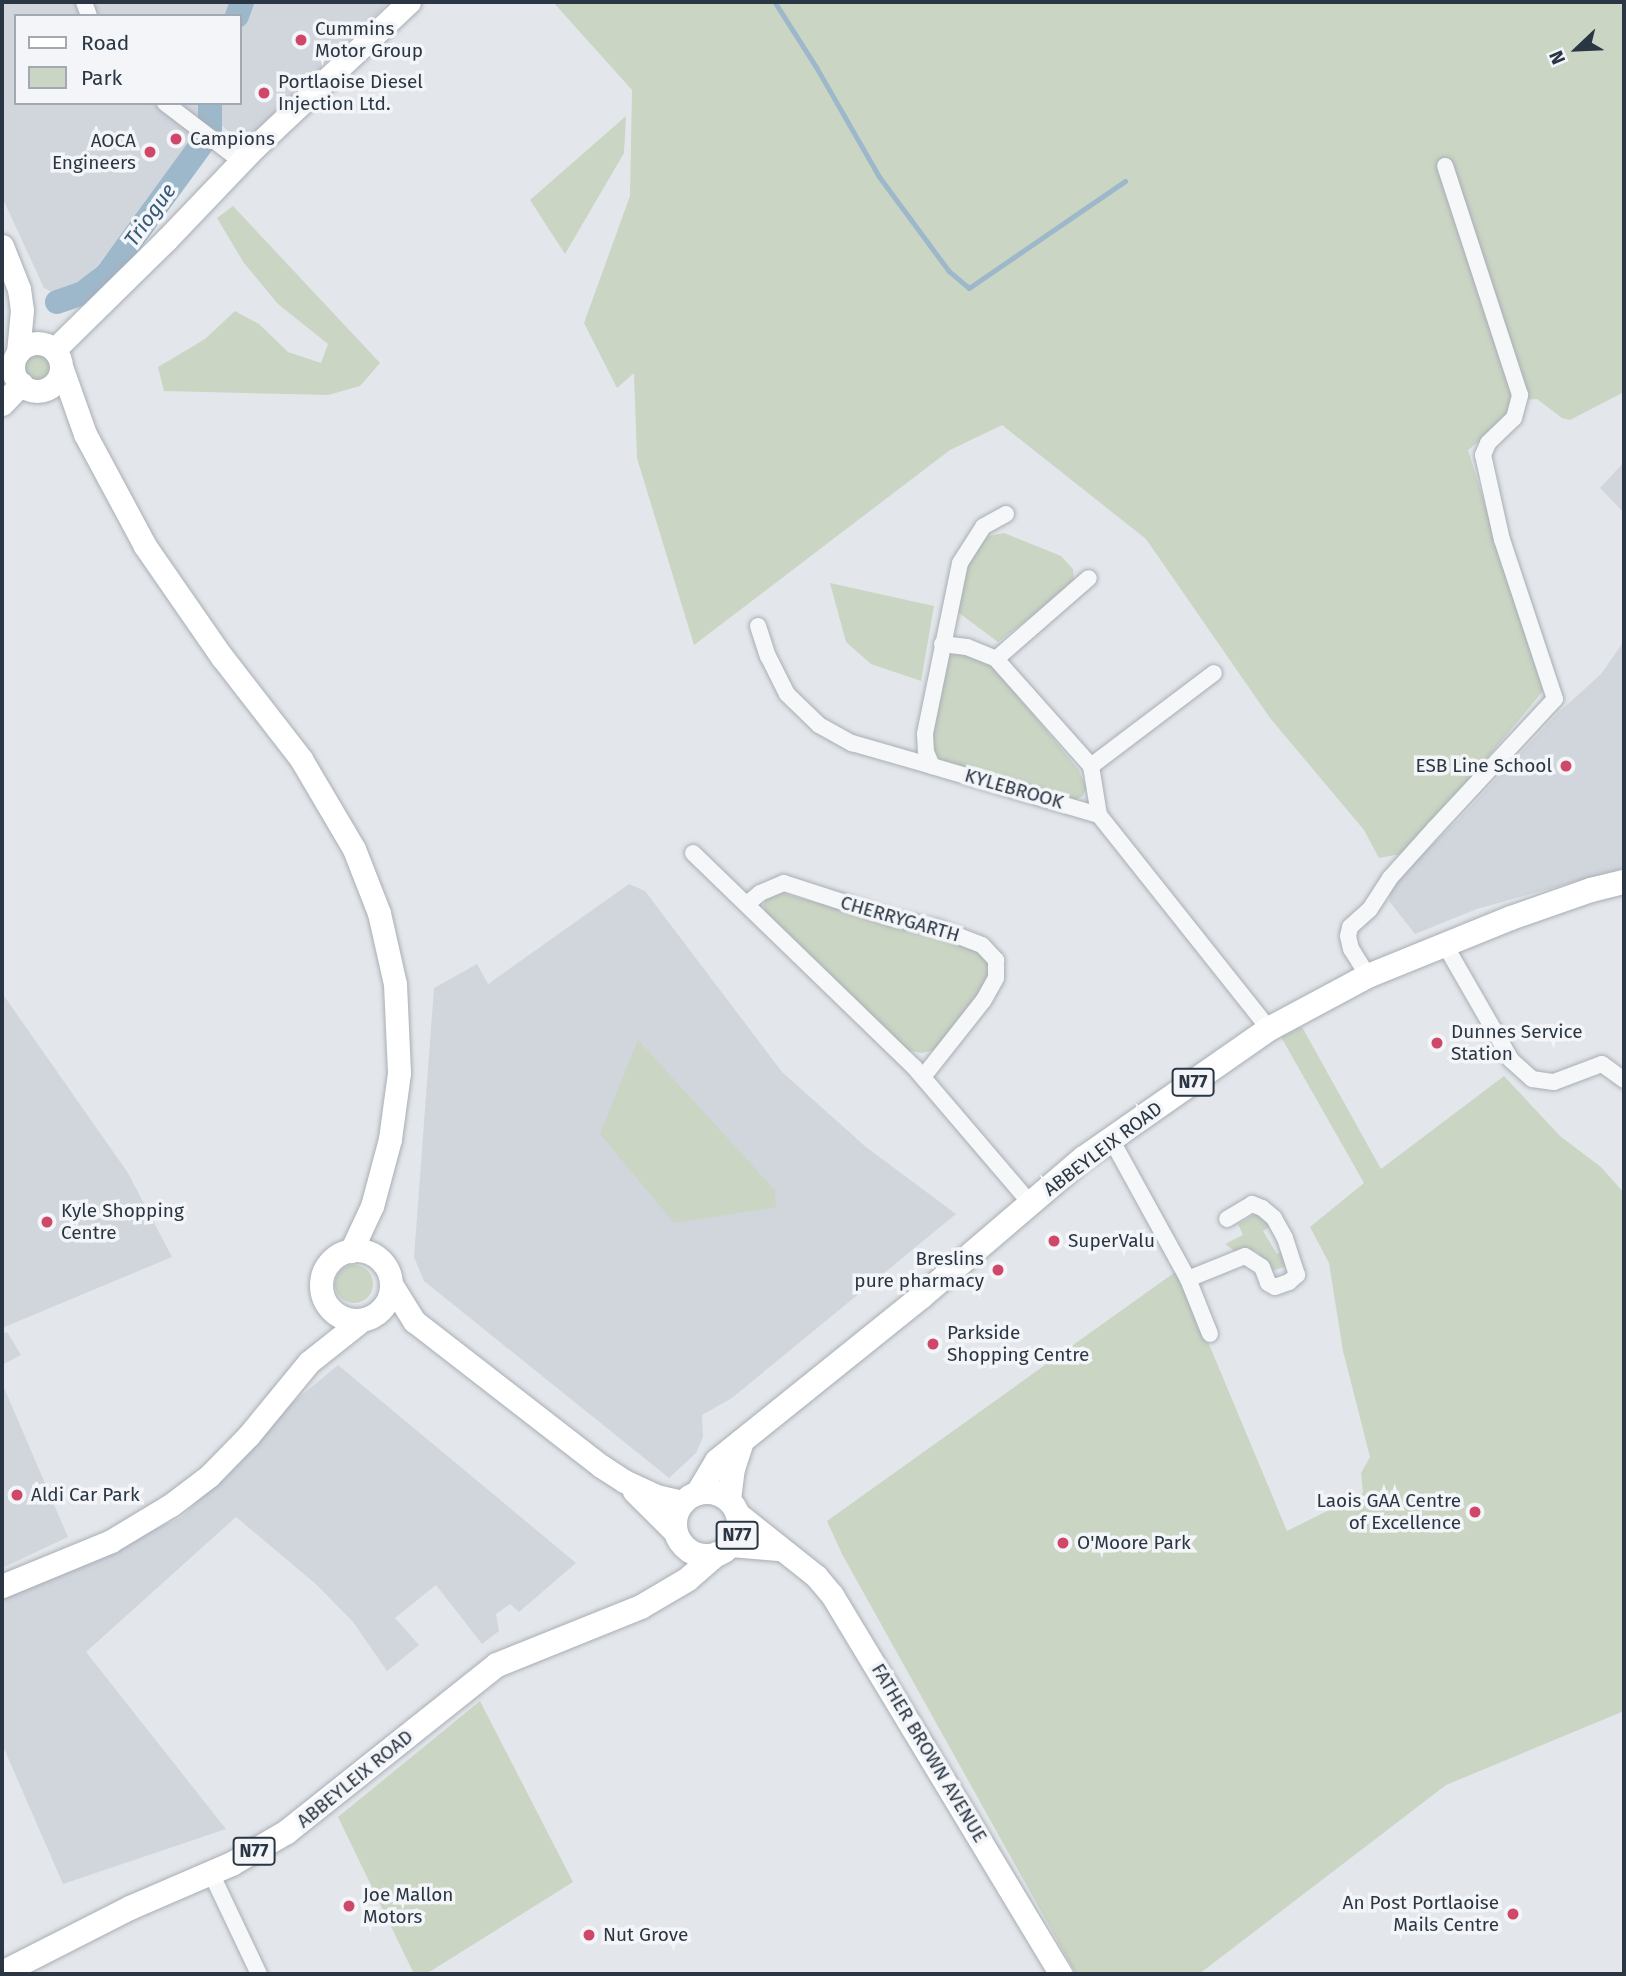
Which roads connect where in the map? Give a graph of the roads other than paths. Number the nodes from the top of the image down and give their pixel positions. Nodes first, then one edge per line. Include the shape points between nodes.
1 (409, 2) edge
2 (168, 105) edge
3 (241, 161) junction
4 (1445, 166) dead end
5 (2, 246) edge
6 (20, 299) junction
7 (19, 352) junction
8 (52, 354) junction
9 (21, 384) junction
10 (46, 389) junction
11 (2, 404) edge
12 (85, 434) junction
13 (1006, 514) dead end
14 (1090, 578) dead end
15 (758, 625) dead end
16 (942, 644) junction
17 (996, 659) junction
18 (1214, 673) dead end
19 (932, 766) junction
20 (1091, 766) junction
21 (1100, 815) junction
22 (693, 853) dead end
23 (1624, 883) edge
24 (747, 904) junction
25 (1445, 945) junction
26 (1368, 976) junction
27 (1269, 1029) junction
28 (923, 1077) junction
29 (1624, 1080) edge
30 (1111, 1139) junction
31 (1031, 1204) junction
32 (372, 1206) junction
33 (1227, 1219) dead end
34 (351, 1251) junction
35 (381, 1261) junction
36 (1188, 1279) junction
37 (391, 1284) junction
38 (331, 1309) junction
39 (370, 1316) junction
40 (414, 1321) junction
41 (1210, 1334) dead end
42 (309, 1362) junction
43 (743, 1441) junction
44 (624, 1481) junction
45 (690, 1497) junction
46 (733, 1507) junction
47 (678, 1537) junction
48 (778, 1549) junction
49 (724, 1550) junction
50 (2, 1586) edge
51 (662, 1593) junction
52 (211, 1873) junction
53 (4, 1972) edge
54 (259, 1974) edge
55 (1061, 1974) edge

1 - 3 main road
2 - 3 street
3 - 8 main road
4 - 26 street via 1520,395 1514,418 1488,443 1483,455 1502,540 1555,699 1350,927 1351,949
5 - 6 main road
6 - 7 main road
6 - 8 main road
7 - 8 main road via 27,345
7 - 9 main road via 14,369
8 - 10 main road via 56,382
8 - 12 main road
9 - 10 main road via 30,390
9 - 11 main road
10 - 12 main road
12 - 32 main road via 145,546 303,762 354,849 369,887 388,945 400,1045 394,1118
13 - 16 street via 983,527 960,563
14 - 17 street
15 - 19 street, KYLEBROOK via 787,694 819,725 852,743
16 - 17 street via 967,647
16 - 19 street via 925,734
17 - 20 street
18 - 20 street
19 - 21 street, KYLEBROOK
20 - 21 street
21 - 27 street
22 - 24 street
23 - 25 main road, ABBEYLEIX ROAD / N77 via 1568,898
24 - 28 street
24 - 28 street, CHERRYGARTH via 784,883 982,945 996,960 996,978 984,1001
25 - 26 main road, ABBEYLEIX ROAD / N77
25 - 29 street via 1511,1060 1532,1079 1554,1082 1602,1064
26 - 27 main road, ABBEYLEIX ROAD / N77
27 - 30 main road, ABBEYLEIX ROAD / N77
28 - 31 street
30 - 31 main road, ABBEYLEIX ROAD / N77
30 - 36 street
31 - 43 main road, ABBEYLEIX ROAD / N77
32 - 34 main road
32 - 35 main road
33 - 36 street via 1252,1205 1262,1208 1285,1238 1297,1275 1275,1287 1268,1283 1262,1267 1245,1256
34 - 35 main road via 367,1252
34 - 38 main road via 335,1257 325,1270 323,1295
35 - 37 main road
36 - 41 street
37 - 39 main road via 388,1300
37 - 40 main road
38 - 39 main road via 345,1318
38 - 42 main road
39 - 40 main road
39 - 42 main road
40 - 44 main road
42 - 50 main road via 209,1476 140,1525
43 - 45 main road, ABBEYLEIX ROAD / N77 via 717,1461
43 - 46 main road, N77 via 733,1468
44 - 45 main road via 656,1496
44 - 47 main road
45 - 46 main road, N77 via 714,1492
45 - 47 main road, N77 via 676,1517
46 - 48 main road, FATHER BROWN AVENUE
46 - 49 main road, N77 via 739,1531
47 - 49 main road, N77 via 700,1555
47 - 51 main road, N77 via 676,1569
48 - 49 main road
48 - 55 main road, FATHER BROWN AVENUE via 816,1576 850,1622
49 - 51 main road, ABBEYLEIX ROAD / N77 via 687,1580
51 - 52 main road, ABBEYLEIX ROAD / N77 via 615,1619 497,1665 303,1821
52 - 53 main road, ABBEYLEIX ROAD / N77
52 - 54 street

